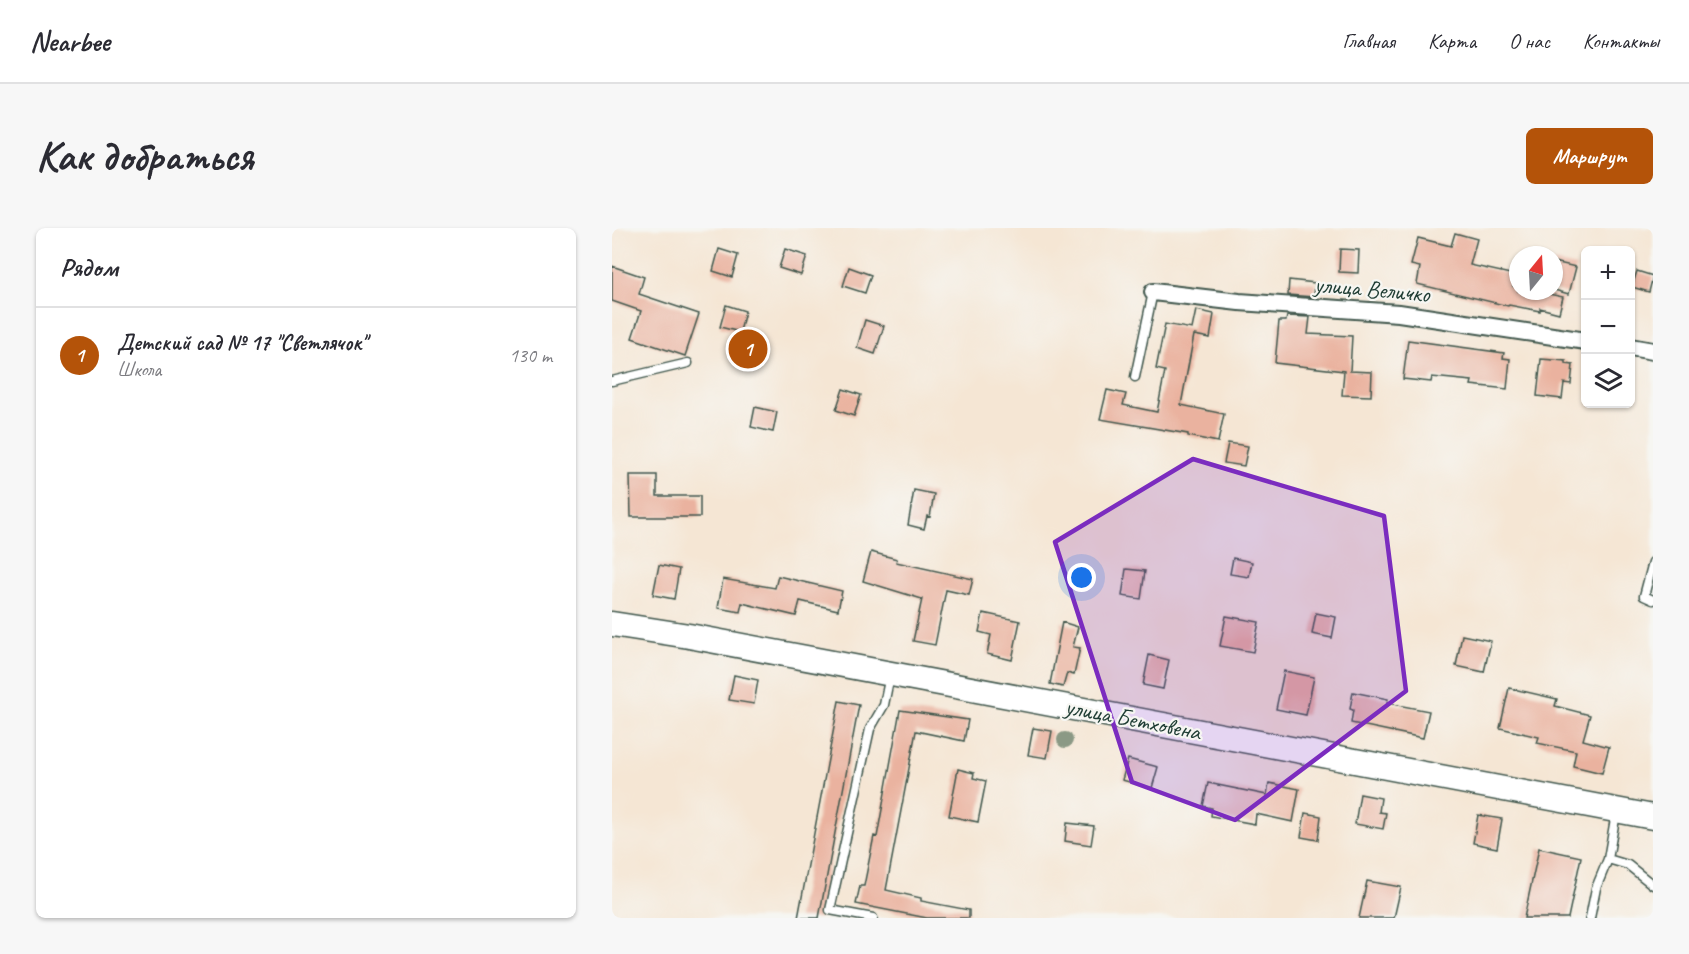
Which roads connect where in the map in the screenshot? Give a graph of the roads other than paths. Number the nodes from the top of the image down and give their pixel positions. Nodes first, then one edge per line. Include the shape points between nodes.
1 (1153, 292) joint
2 (1581, 340) edge
3 (1635, 348) edge
4 (1653, 351) edge
5 (688, 363) dead end
6 (1135, 377) dead end
7 (612, 381) edge
8 (1653, 562) edge
9 (1653, 600) edge
10 (612, 624) edge
11 (891, 674) junction
12 (1616, 810) junction
13 (1653, 817) edge
14 (1608, 860) junction
15 (1653, 885) edge
16 (873, 918) edge
17 (1590, 918) edge

1 - 2 street, улица Величко via 1399,313
1 - 6 lane
3 - 4 street
5 - 7 lane
8 - 9 lane via 1644,596
10 - 11 main road, улица Бетховена
11 - 12 main road, улица Бетховена
11 - 16 lane via 884,705 870,729 830,910
12 - 13 main road, улица Бетховена
12 - 14 lane
14 - 15 lane via 1628,865
14 - 17 lane via 1596,888

